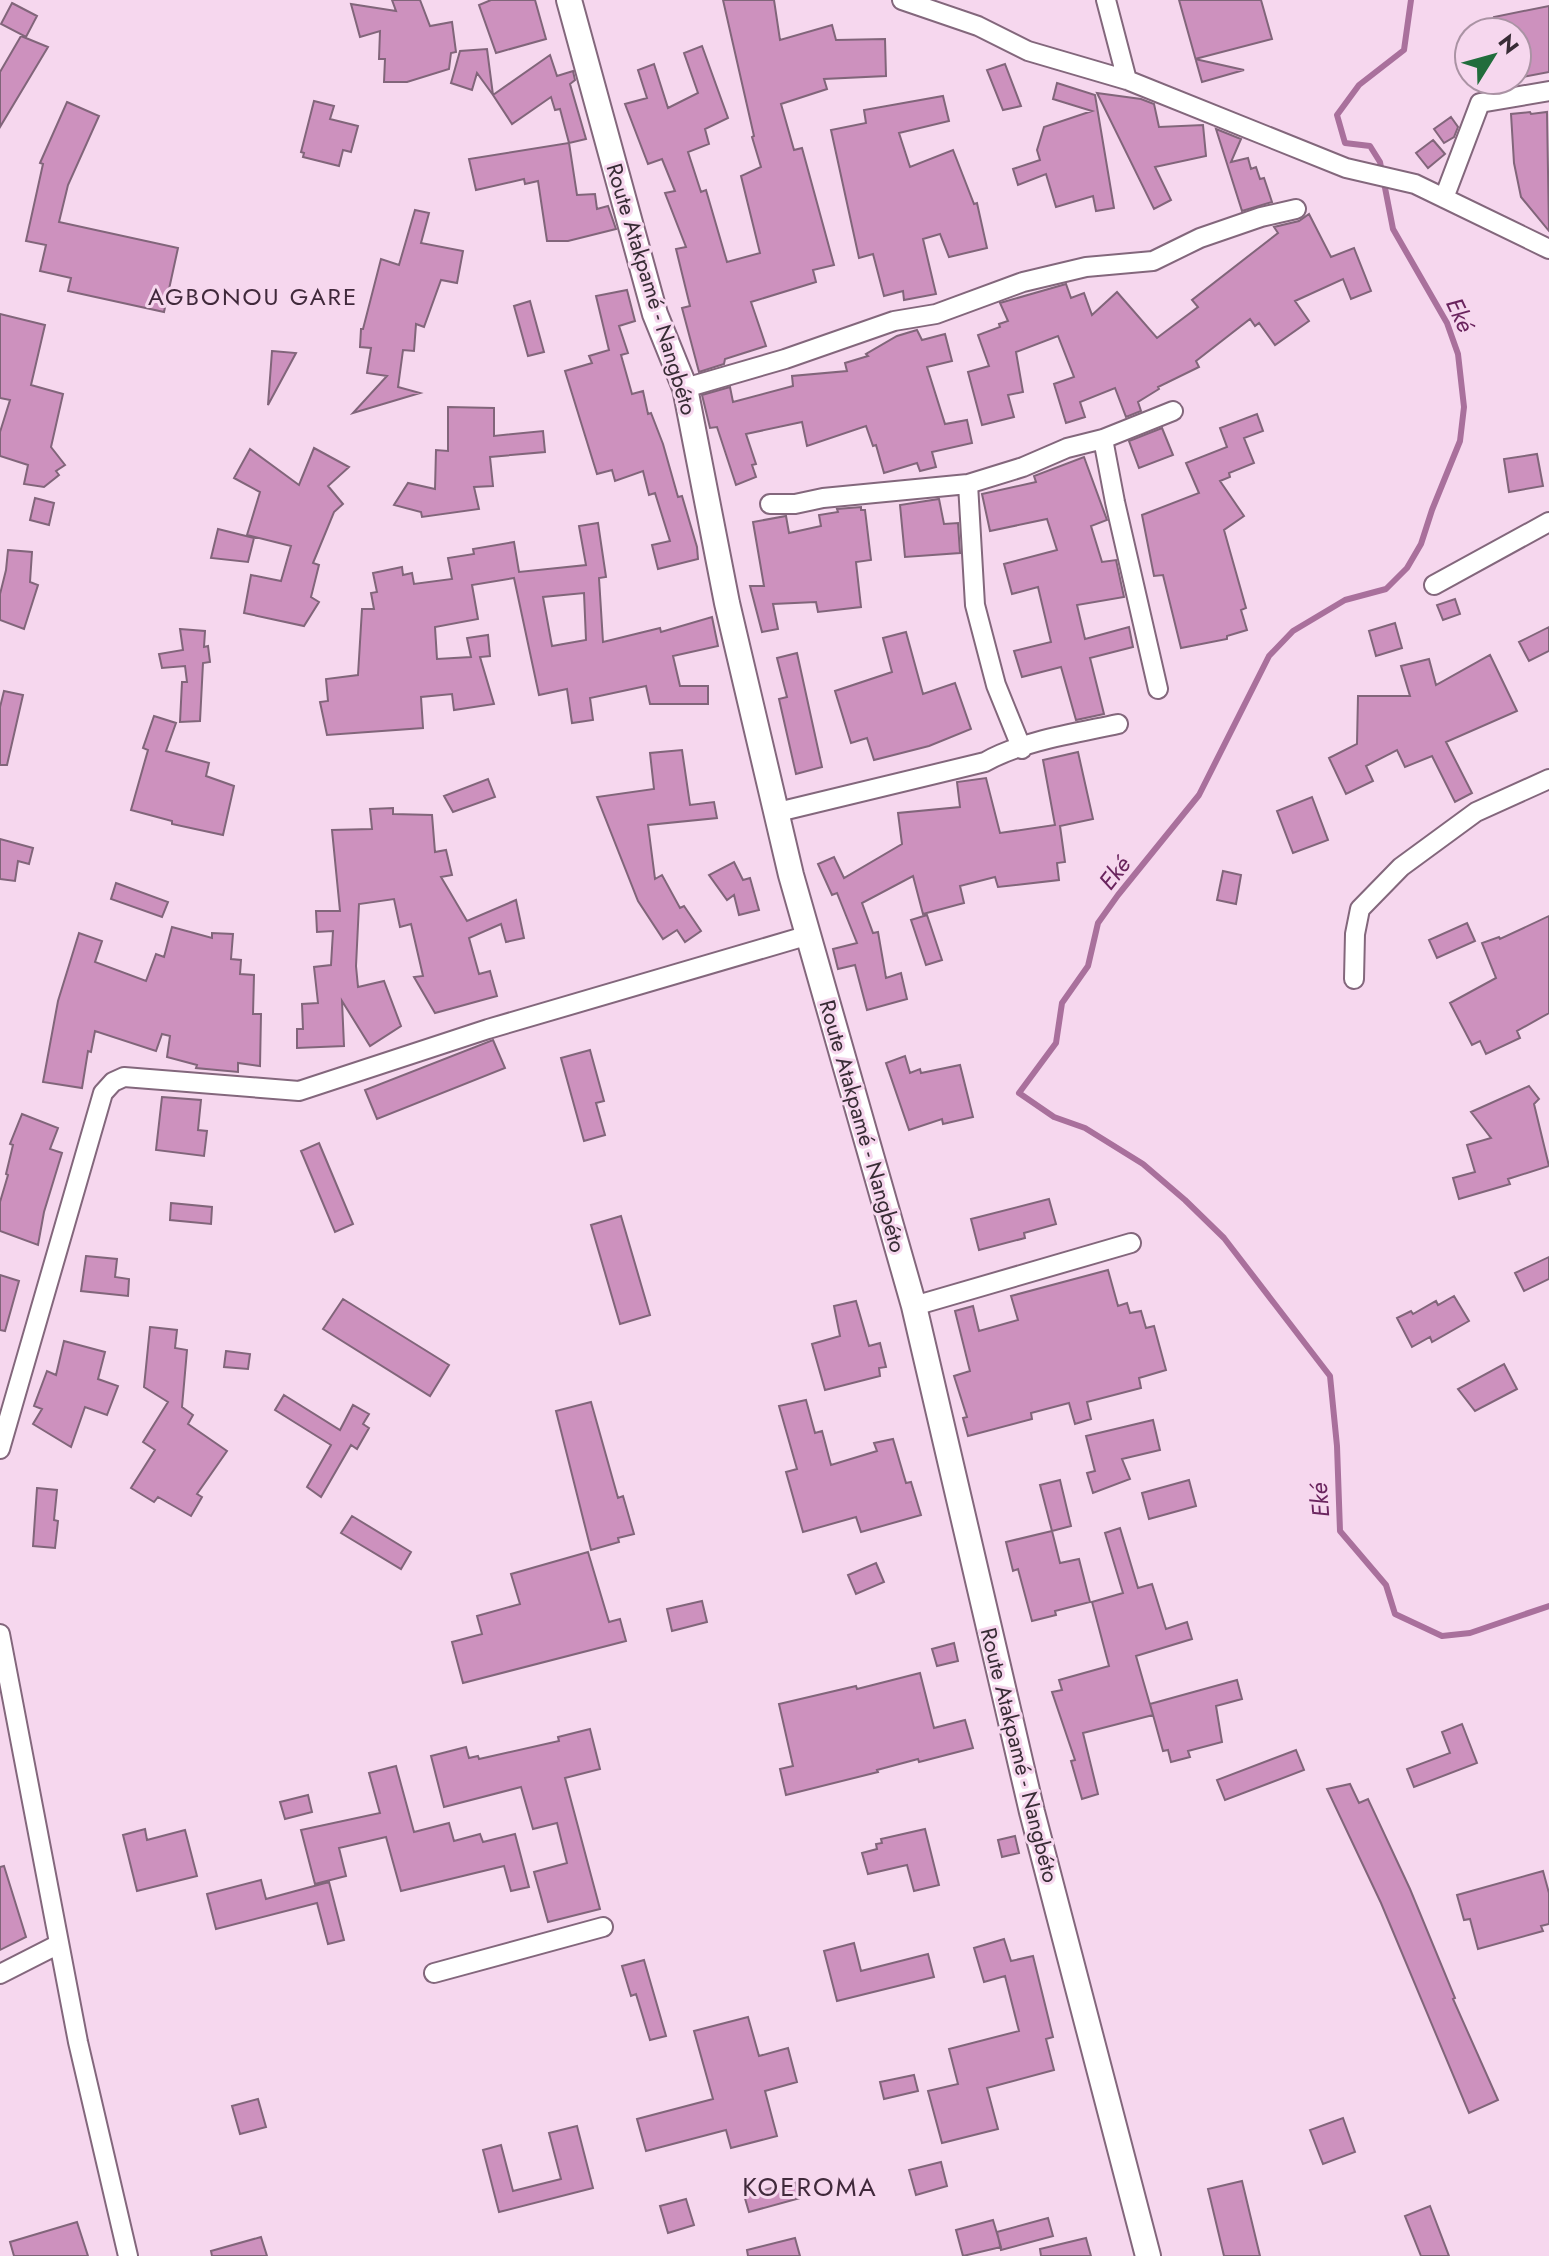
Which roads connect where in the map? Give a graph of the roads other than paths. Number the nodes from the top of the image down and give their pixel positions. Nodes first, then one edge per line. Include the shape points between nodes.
1 (569, 0) edge
2 (902, 0) edge
3 (1106, 0) edge
4 (1127, 80) junction
5 (1549, 91) edge
6 (1444, 198) junction
7 (1296, 209) dead end
8 (1549, 249) edge
9 (685, 388) junction
10 (1173, 411) dead end
11 (1103, 439) junction
12 (968, 484) junction
13 (770, 504) dead end
14 (1549, 522) edge
15 (1434, 585) dead end
16 (1158, 689) dead end
17 (1118, 724) dead end
18 (1022, 749) junction
19 (1549, 779) edge
20 (778, 812) junction
21 (809, 935) junction
22 (1354, 979) dead end
23 (1131, 1243) dead end
24 (914, 1306) junction
25 (0, 1449) edge
26 (0, 1634) edge
27 (603, 1927) dead end
28 (59, 1944) junction
29 (434, 1973) dead end
30 (0, 1974) edge
31 (128, 2256) edge
32 (1148, 2256) edge

1 - 9 main road, Route Atakpamé - Nangbéto via 655,314
2 - 4 street via 978,26 1028,51
3 - 4 street
4 - 6 street via 1346,168 1415,184
5 - 6 street via 1480,103
6 - 8 street
7 - 9 street via 1200,238 1153,261 1086,267 1023,282 936,314 894,321
9 - 20 main road, Route Atakpamé - Nangbéto via 727,603
10 - 11 street
11 - 12 street
11 - 16 street
12 - 13 street
12 - 18 street via 975,605 996,685
14 - 15 street
17 - 18 street
18 - 20 street
19 - 22 street via 1476,812 1401,867 1360,909
20 - 21 main road, Route Atakpamé - Nangbéto
21 - 24 main road, Route Atakpamé - Nangbéto
21 - 25 street via 501,1025 299,1091 124,1077 113,1082 103,1093
23 - 24 street
24 - 32 main road, Route Atakpamé - Nangbéto via 1032,1812
26 - 28 street
27 - 29 street
28 - 30 street
28 - 31 street

